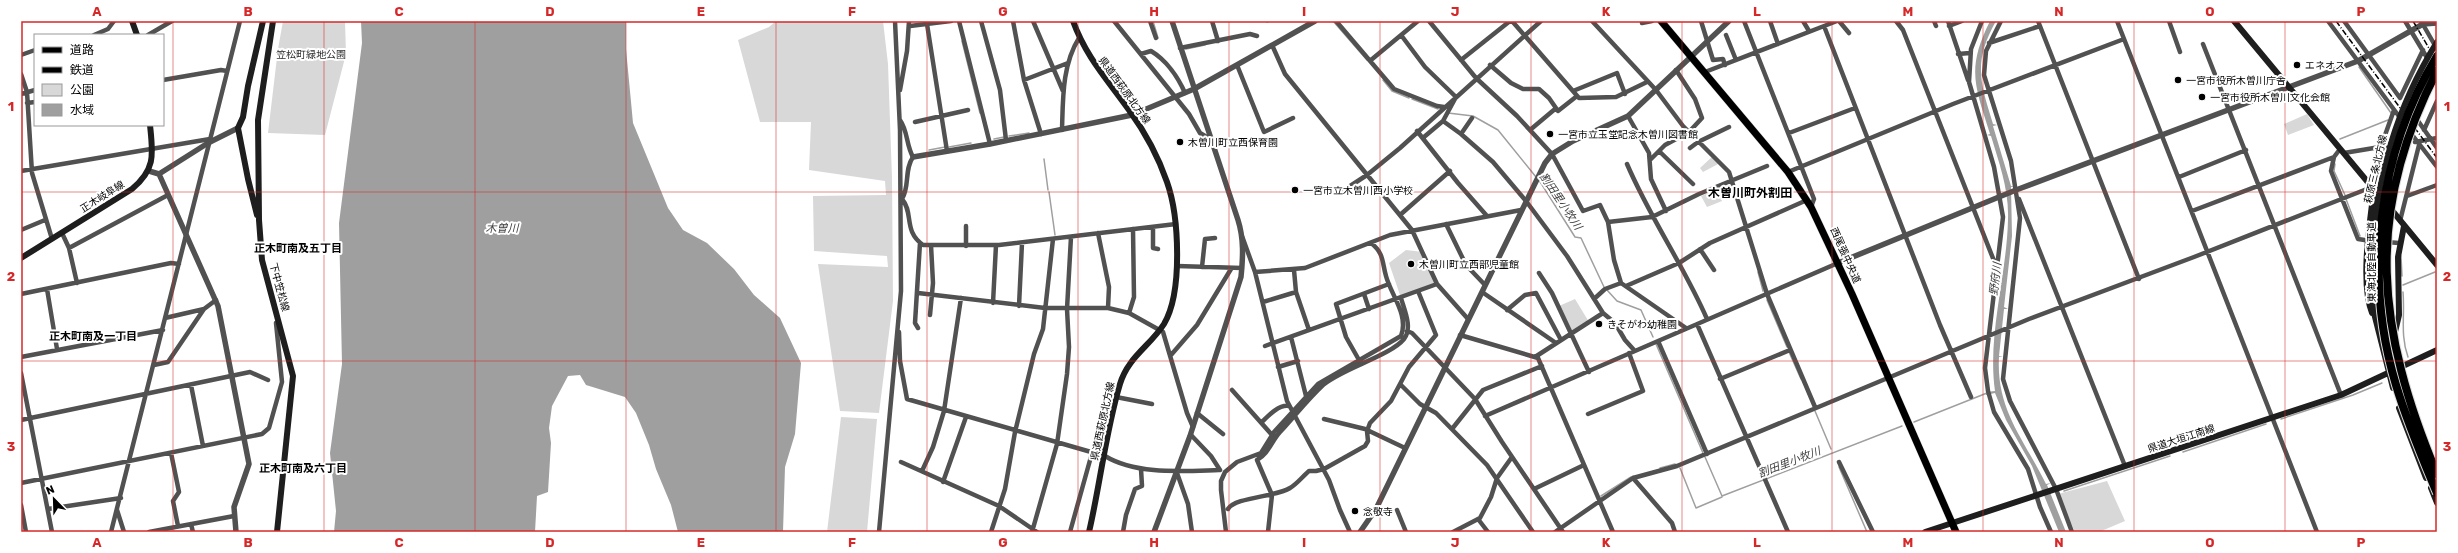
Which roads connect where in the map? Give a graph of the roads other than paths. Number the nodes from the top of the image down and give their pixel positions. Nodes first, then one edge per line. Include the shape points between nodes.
1 (114, 21) edge
2 (132, 21) edge
3 (172, 21) edge
4 (240, 21) edge
5 (263, 21) edge
6 (273, 21) edge
7 (895, 21) edge
8 (951, 21) edge
9 (959, 21) edge
10 (981, 21) edge
11 (1013, 21) edge
12 (1033, 21) edge
13 (1073, 21) edge
14 (1114, 21) edge
15 (1150, 21) edge
16 (1172, 21) edge
17 (1212, 21) edge
18 (1315, 21) edge
19 (1336, 21) edge
20 (1418, 21) edge
21 (1429, 21) edge
22 (1511, 21) edge
23 (1541, 21) edge
24 (1592, 21) edge
25 (1652, 21) edge
26 (1661, 21) edge
27 (1701, 21) edge
28 (1729, 21) edge
29 (1744, 21) edge
30 (1770, 21) edge
31 (1803, 21) edge
32 (1838, 21) edge
33 (1896, 21) edge
34 (1962, 21) edge
35 (1982, 21) edge
36 (2001, 21) edge
37 (2118, 21) edge
38 (2169, 21) edge
39 (2234, 21) edge
40 (2328, 21) edge
41 (2344, 21) edge
42 (2405, 21) edge
43 (2422, 22) edge
44 (1642, 23) dead end
45 (2039, 23) edge
46 (2437, 23) edge
47 (909, 24) edge
48 (927, 24) junction
49 (1948, 24) edge
50 (1824, 26) junction
51 (2411, 30) junction
52 (1809, 31) junction
53 (1849, 33) dead end
54 (96, 34) edge
55 (137, 34) edge
56 (150, 34) edge
57 (1401, 35) junction
58 (1726, 35) dead end
59 (1257, 36) dead end
60 (1525, 36) junction
61 (1079, 38) junction
62 (1156, 38) dead end
63 (2124, 39) junction
64 (1218, 41) junction
65 (1707, 42) junction
66 (2437, 42) edge
67 (1989, 43) junction
68 (1778, 44) junction
69 (2203, 44) dead end
70 (1272, 45) junction
71 (1180, 48) junction
72 (2437, 49) edge
73 (34, 50) edge
74 (2423, 50) junction
75 (1757, 52) junction
76 (2180, 52) dead end
77 (1970, 53) junction
78 (1141, 54) junction
79 (1958, 54) junction
80 (21, 55) edge
81 (2370, 56) junction
82 (2437, 56) edge
83 (1691, 57) junction
84 (1370, 59) junction
85 (1461, 60) junction
86 (1736, 60) junction
87 (2358, 61) junction
88 (1068, 64) junction
89 (1237, 65) junction
90 (1490, 65) junction
91 (1725, 65) junction
92 (2056, 66) junction
93 (1053, 69) junction
94 (1676, 70) junction
95 (227, 71) junction
96 (1705, 72) junction
97 (2437, 73) edge
98 (21, 74) edge
99 (1476, 78) junction
100 (164, 80) edge
101 (1024, 80) junction
102 (1647, 82) junction
103 (1969, 82) junction
104 (2288, 87) junction
105 (1194, 89) junction
106 (34, 90) edge
107 (1656, 90) junction
108 (1573, 91) junction
109 (1988, 91) junction
110 (27, 92) junction
111 (1063, 92) junction
112 (1185, 93) junction
113 (21, 94) edge
114 (1625, 94) junction
115 (898, 95) junction
116 (1577, 96) junction
117 (1176, 97) junction
118 (1456, 97) junction
119 (1973, 97) junction
120 (2400, 98) junction
121 (2437, 101) edge
122 (34, 102) edge
123 (27, 103) junction
124 (1444, 107) junction
125 (1555, 108) junction
126 (1855, 108) junction
127 (2229, 108) junction
128 (968, 110) dead end
129 (2394, 110) junction
130 (1935, 113) junction
131 (1132, 115) junction
132 (1628, 116) junction
133 (942, 118) junction
134 (1293, 118) dead end
135 (1472, 118) dead end
136 (900, 119) junction
137 (1443, 121) junction
138 (916, 122) dead end
139 (150, 126) edge
140 (238, 128) junction
141 (1729, 128) dead end
142 (1062, 130) junction
143 (1530, 130) junction
144 (2424, 130) junction
145 (1417, 131) junction
146 (1689, 132) junction
147 (1789, 133) junction
148 (1042, 134) junction
149 (1461, 134) junction
150 (2162, 134) junction
151 (1424, 137) junction
152 (1210, 138) junction
153 (2437, 138) edge
154 (1868, 139) junction
155 (2430, 139) junction
156 (1006, 140) junction
157 (209, 141) junction
158 (1698, 142) junction
159 (2418, 143) junction
160 (990, 144) junction
161 (153, 147) junction
162 (2381, 147) junction
163 (1690, 148) dead end
164 (2437, 148) edge
165 (2246, 150) junction
166 (947, 151) junction
167 (2342, 151) junction
168 (1659, 152) junction
169 (1552, 154) junction
170 (913, 157) junction
171 (2334, 157) junction
172 (1650, 160) junction
173 (2093, 160) junction
174 (1627, 164) dead end
175 (1767, 166) dead end
176 (1801, 166) junction
177 (2437, 167) edge
178 (32, 168) junction
179 (21, 171) edge
180 (149, 171) junction
181 (1450, 171) junction
182 (1788, 172) junction
183 (159, 174) junction
184 (1367, 175) junction
185 (2179, 177) junction
186 (1733, 181) junction
187 (1693, 184) dead end
188 (2259, 184) junction
189 (2437, 185) edge
190 (2373, 188) junction
191 (1344, 190) dead end
192 (2017, 193) junction
193 (168, 195) junction
194 (2000, 196) junction
195 (2407, 196) junction
196 (2343, 198) junction
197 (902, 199) junction
198 (1807, 200) junction
199 (1526, 201) junction
200 (1811, 207) junction
201 (1972, 208) junction
202 (1521, 210) junction
203 (1666, 211) junction
204 (2192, 212) junction
205 (1400, 215) junction
206 (1487, 216) junction
207 (1652, 217) junction
208 (45, 220) junction
209 (259, 220) junction
210 (2400, 221) junction
211 (1608, 222) junction
212 (1176, 224) junction
213 (1446, 224) junction
214 (2275, 224) junction
215 (966, 226) dead end
216 (1747, 226) junction
217 (2404, 226) junction
218 (1153, 227) junction
219 (1133, 229) junction
220 (21, 230) edge
221 (1412, 230) junction
222 (62, 232) junction
223 (1098, 234) junction
224 (187, 235) junction
225 (1242, 236) junction
226 (1906, 236) junction
227 (1071, 237) junction
228 (1215, 238) dead end
229 (52, 239) junction
230 (1054, 239) junction
231 (2368, 240) junction
232 (920, 243) junction
233 (1022, 243) junction
234 (1371, 243) junction
235 (2399, 243) junction
236 (931, 245) junction
237 (996, 245) junction
238 (966, 246) junction
239 (69, 248) junction
240 (1158, 249) dead end
241 (1700, 249) junction
242 (2208, 252) junction
243 (21, 258) edge
244 (1679, 263) junction
245 (1838, 263) junction
246 (179, 264) junction
247 (2437, 265) edge
248 (1177, 266) junction
249 (1202, 267) junction
250 (1242, 268) junction
251 (1231, 269) junction
252 (1294, 270) junction
253 (1714, 270) dead end
254 (1998, 271) junction
255 (1255, 272) junction
256 (1539, 273) dead end
257 (2139, 279) junction
258 (77, 283) junction
259 (1621, 283) junction
260 (1389, 284) junction
261 (1437, 284) junction
262 (1485, 285) junction
263 (1626, 286) junction
264 (47, 289) junction
265 (1296, 292) junction
266 (1418, 292) junction
267 (1482, 292) junction
268 (918, 293) junction
269 (21, 294) edge
270 (1364, 294) junction
271 (1767, 294) junction
272 (932, 295) junction
273 (962, 298) junction
274 (1399, 299) junction
275 (1594, 299) junction
276 (216, 300) junction
277 (1263, 302) junction
278 (993, 303) junction
279 (1019, 306) junction
280 (1046, 308) junction
281 (1108, 308) junction
282 (2062, 308) junction
283 (204, 309) junction
284 (1067, 309) junction
285 (1369, 309) junction
286 (1507, 310) junction
287 (1130, 313) junction
288 (1603, 313) junction
289 (930, 315) dead end
290 (165, 318) junction
291 (278, 319) junction
292 (1468, 319) junction
293 (1707, 319) junction
294 (1340, 320) junction
295 (1697, 324) junction
296 (2377, 325) junction
297 (918, 328) dead end
298 (1686, 328) junction
299 (2008, 328) junction
300 (162, 330) junction
301 (898, 330) junction
302 (1159, 330) junction
303 (1309, 330) junction
304 (1407, 331) junction
305 (1572, 333) junction
306 (1460, 335) junction
307 (1989, 336) junction
308 (1291, 337) junction
309 (1561, 340) junction
310 (1658, 340) junction
311 (1556, 343) junction
312 (1273, 344) junction
313 (1264, 346) dead end
314 (1425, 348) junction
315 (2382, 348) junction
316 (57, 349) junction
317 (1790, 350) junction
318 (2437, 350) edge
319 (1632, 352) junction
320 (1951, 352) junction
321 (1171, 355) junction
322 (21, 357) edge
323 (1535, 357) junction
324 (1358, 360) junction
325 (1298, 361) junction
326 (154, 365) junction
327 (1542, 366) junction
328 (1278, 367) junction
329 (1445, 367) junction
330 (1589, 372) junction
331 (21, 373) edge
332 (2391, 373) junction
333 (232, 376) junction
334 (1888, 376) junction
335 (1720, 379) junction
336 (268, 380) dead end
337 (191, 385) junction
338 (1401, 385) junction
339 (1551, 388) junction
340 (1232, 390) dead end
341 (146, 395) junction
342 (2341, 395) junction
343 (1306, 396) junction
344 (1116, 397) junction
345 (1971, 397) dead end
346 (1475, 399) junction
347 (1152, 404) dead end
348 (1289, 406) junction
349 (1425, 407) junction
350 (1815, 407) junction
351 (944, 411) junction
352 (1197, 412) junction
353 (1293, 414) junction
354 (1588, 414) dead end
355 (1484, 416) junction
356 (966, 417) junction
357 (31, 418) junction
358 (2272, 418) junction
359 (1324, 419) dead end
360 (21, 420) edge
361 (1262, 422) junction
362 (1193, 427) junction
363 (1452, 429) junction
364 (1367, 430) junction
365 (1015, 432) junction
366 (1224, 434) dead end
367 (1272, 434) junction
368 (1191, 435) junction
369 (244, 437) junction
370 (1747, 437) junction
371 (1057, 444) junction
372 (203, 446) junction
373 (1405, 448) junction
374 (171, 453) junction
375 (1092, 453) junction
376 (1706, 454) junction
377 (1105, 456) junction
378 (1512, 457) junction
379 (130, 461) junction
380 (901, 462) dead end
381 (1839, 462) dead end
382 (2437, 464) edge
383 (1584, 465) junction
384 (2125, 466) junction
385 (1141, 469) junction
386 (1324, 469) junction
387 (1219, 470) junction
388 (922, 471) junction
389 (1177, 472) junction
390 (2437, 474) edge
391 (1222, 475) junction
392 (42, 478) junction
393 (1497, 478) junction
394 (1633, 478) junction
395 (943, 482) junction
396 (21, 483) edge
397 (1534, 489) junction
398 (2056, 489) junction
399 (2437, 493) edge
400 (1272, 495) junction
401 (2037, 495) junction
402 (121, 498) junction
403 (1599, 500) junction
404 (2437, 503) edge
405 (21, 505) edge
406 (999, 506) junction
407 (48, 509) junction
408 (1228, 509) dead end
409 (117, 510) junction
410 (1397, 510) dead end
411 (234, 516) junction
412 (1478, 519) junction
413 (1952, 523) junction
414 (191, 524) junction
415 (178, 526) junction
416 (1561, 530) edge
417 (1034, 531) edge
418 (26, 532) edge
419 (52, 532) edge
420 (111, 532) edge
421 (124, 532) edge
422 (149, 532) edge
423 (193, 532) edge
424 (236, 532) edge
425 (277, 532) edge
426 (879, 532) edge
427 (991, 532) edge
428 (1070, 532) edge
429 (1090, 532) edge
430 (1123, 532) edge
431 (1154, 532) edge
432 (1192, 532) edge
433 (1226, 532) edge
434 (1268, 532) edge
435 (1350, 532) edge
436 (1360, 532) edge
437 (1406, 532) edge
438 (1453, 532) edge
439 (1488, 532) edge
440 (1533, 532) edge
441 (1555, 532) edge
442 (1613, 532) edge
443 (1676, 532) edge
444 (1788, 532) edge
445 (1874, 532) edge
446 (1925, 532) edge
447 (1956, 532) edge
448 (2051, 532) edge
449 (2072, 532) edge
450 (2317, 532) edge

1 - 54 street via 108,29
2 - 55 main road
3 - 56 street
4 - 95 street
5 - 140 main road via 243,118
6 - 209 main road, 下中笠松線 via 258,120
7 - 115 street
8 - 48 street
9 - 160 street
10 - 156 street via 1000,90
11 - 101 street
12 - 93 street
13 - 61 main road, 県道西萩原北方線
14 - 78 street
15 - 62 street
16 - 71 street
17 - 64 street
18 - 70 street
19 - 84 street
20 - 57 street
21 - 85 street
22 - 60 street
22 - 85 street
23 - 60 street
24 - 102 street
25 - 44 street
26 - 83 main road, 西尾張中央道
27 - 65 street
28 - 65 street
29 - 75 street
30 - 68 street
31 - 52 street
32 - 50 street
32 - 53 street
33 - 130 street via 1903,30
34 - 49 street
35 - 77 street
36 - 67 street
37 - 63 street
38 - 76 street
39 - 104 main road
40 - 87 street
41 - 81 street
42 - 51 street
43 - 46 street
43 - 51 street
43 - 72 street
45 - 67 street
45 - 92 street
47 - 48 street
47 - 115 street
48 - 133 street
49 - 79 street
50 - 52 street
50 - 126 street
51 - 74 street
51 - 81 street
52 - 68 street
57 - 84 street
57 - 118 street via 1425,67
58 - 86 street
59 - 64 street via 1250,34
60 - 90 street
60 - 108 street
61 - 88 street via 1070,51
61 - 131 main road, 県道西萩原北方線 via 1086,54
63 - 92 street
63 - 150 street
64 - 71 street
65 - 83 street
65 - 91 street via 1713,60 1722,59
66 - 296 main road, 萩原三条北方線, bridge via 2411,88 2386,158 2376,211 2372,270
67 - 109 street via 1984,62
68 - 75 street
69 - 127 street
70 - 89 street
70 - 184 street via 1284,74
71 - 105 street
73 - 80 street
74 - 97 street
74 - 120 street
75 - 86 street
75 - 147 street
77 - 79 street
77 - 103 street
78 - 112 street via 1151,51 1159,56 1179,80
78 - 117 street
79 - 103 street
81 - 87 street
81 - 120 street
82 - 399 highway, 東海北陸自動車道, bridge via 2411,107 2393,159 2382,216 2379,279 2384,334 2396,385
83 - 94 street
83 - 96 main road, 西尾張中央道
84 - 124 street via 1394,89
85 - 99 street
86 - 91 street
87 - 104 street
87 - 129 street via 2370,82
88 - 93 street
88 - 111 street
89 - 105 street
89 - 134 street via 1264,132
90 - 99 street
90 - 125 street via 1511,84 1523,89 1539,89
91 - 96 street
92 - 109 street
92 - 173 street
93 - 101 street
93 - 111 street
94 - 107 street
94 - 146 street via 1695,100 1702,118
95 - 100 street
95 - 157 street
96 - 182 main road, 西尾張中央道
97 - 390 highway, 東海北陸自動車道, bridge via 2418,112 2403,153 2393,194 2386,257 2390,318 2397,360 2410,406
98 - 110 street
99 - 118 street
99 - 143 street
101 - 148 street
102 - 107 street
102 - 114 street
103 - 119 street
104 - 127 street
104 - 167 main road
105 - 112 street
105 - 152 street
106 - 110 street
107 - 132 street
107 - 146 street
108 - 114 street via 1617,73
108 - 116 street
109 - 119 street
109 - 192 street via 2011,161
110 - 113 street
110 - 123 street
111 - 142 street
112 - 117 street
114 - 116 street via 1616,97
115 - 136 street
116 - 125 street via 1558,111
117 - 131 street
117 - 152 street via 1200,133
118 - 124 street
118 - 137 street
119 - 130 street
119 - 194 street via 1990,150
120 - 144 street
121 - 144 street
122 - 123 street
123 - 178 street
124 - 145 street
125 - 143 street
126 - 147 street
126 - 154 street
127 - 150 street
127 - 165 street
128 - 133 street
129 - 159 street
129 - 162 street
130 - 154 street
130 - 201 street
131 - 142 street
131 - 212 main road, 県道西萩原北方線 via 1150,143 1165,176 1172,195
132 - 169 street via 1573,141
132 - 172 street via 1649,153
133 - 138 street
133 - 166 street
135 - 149 street
136 - 170 street via 904,125 908,151
136 - 197 street
137 - 149 street
137 - 151 street
139 - 161 main road
140 - 157 street
140 - 209 main road
141 - 158 street
142 - 148 street
143 - 169 street
144 - 155 street
145 - 151 street
145 - 184 street
146 - 158 street
146 - 168 street via 1673,139
147 - 176 street
148 - 156 street
149 - 199 street via 1493,162
150 - 173 street
150 - 185 street
151 - 181 street
152 - 225 street
153 - 155 street
154 - 176 street
154 - 226 street
155 - 159 street
155 - 164 street
156 - 160 street
157 - 161 street
157 - 183 street
157 - 224 street
158 - 163 street
158 - 186 street via 1729,172
159 - 162 street
159 - 177 street
159 - 195 street
160 - 166 street
161 - 178 street
161 - 180 main road
162 - 167 street
162 - 190 street
165 - 185 street
165 - 188 street
166 - 170 street
167 - 171 street
167 - 190 main road
168 - 172 street
168 - 187 street
169 - 199 street via 1539,172
169 - 211 street via 1582,211 1600,205
170 - 197 street via 908,167 905,194
171 - 188 street
171 - 196 street via 2331,172
172 - 203 street via 1652,180
173 - 192 street
173 - 257 street
174 - 207 street
175 - 186 street
176 - 182 street
176 - 200 street via 1814,199
178 - 179 street
178 - 208 street
180 - 183 street
180 - 222 main road, 正木岐阜線 via 132,189
181 - 205 street
181 - 206 street
182 - 198 main road, 西尾張中央道
183 - 193 street
184 - 191 street
184 - 205 street
185 - 204 street
186 - 203 street via 1699,194
186 - 216 street
188 - 204 street
188 - 214 street
189 - 195 street
190 - 196 street
190 - 210 main road
190 - 231 main road
192 - 194 street
192 - 282 street
192 - 299 street via 2019,230
193 - 224 street
193 - 239 street
194 - 201 street
194 - 254 street via 2003,218
195 - 210 street
196 - 214 street
196 - 231 street via 2358,239
197 - 232 street via 906,204 910,231
197 - 301 street
198 - 200 main road, 西尾張中央道
198 - 216 street
199 - 202 street
199 - 275 street via 1567,256
200 - 245 main road, 西尾張中央道
201 - 226 street
201 - 254 street
202 - 206 street
202 - 262 street
203 - 207 street
204 - 242 street
205 - 221 street
206 - 213 street
207 - 211 street
207 - 244 street
208 - 220 street
208 - 229 street
209 - 291 main road, 下中笠松線 via 262,260
210 - 217 main road
211 - 259 street via 1614,260
212 - 218 street
212 - 248 main road, 県道西萩原北方線
213 - 221 street
213 - 262 street via 1466,265
214 - 242 street
214 - 342 street
215 - 238 street
216 - 241 street
216 - 271 street
217 - 235 main road
217 - 247 main road
218 - 219 street
218 - 240 street via 1153,248
219 - 223 street
219 - 287 street via 1134,297
221 - 234 street
221 - 261 street
222 - 229 main road, 正木岐阜線
222 - 239 street
223 - 227 street
223 - 281 street via 1109,287
224 - 246 street
224 - 276 street
225 - 250 street
225 - 255 street
226 - 245 street
226 - 320 street
227 - 230 street
227 - 284 street
228 - 249 street via 1205,239
229 - 243 main road, 正木岐阜線
230 - 233 street
230 - 280 street
231 - 235 street
231 - 296 main road via 2368,301
232 - 236 street
232 - 268 street
233 - 237 street
233 - 279 street
234 - 252 street
234 - 260 street via 1382,254
235 - 315 main road via 2399,315 2394,336
236 - 238 street
236 - 272 street
237 - 238 street
237 - 278 street
239 - 258 street
241 - 244 street
241 - 253 street
242 - 257 street
242 - 358 street
244 - 263 street
244 - 293 street
245 - 271 street
245 - 334 main road, 西尾張中央道
246 - 258 street via 171,263
246 - 290 street
248 - 249 street
248 - 302 main road, 県道西萩原北方線 via 1171,305
249 - 251 street
250 - 251 street
250 - 352 street
251 - 321 street via 1197,325
252 - 255 street
252 - 265 street
254 - 307 street
255 - 277 street
256 - 305 street
257 - 282 street
258 - 264 street
259 - 263 street
259 - 275 street via 1606,289
260 - 270 street
260 - 274 street
261 - 266 street
261 - 292 street
262 - 267 street
263 - 298 street
264 - 269 street
264 - 316 street
265 - 277 street
265 - 303 street
266 - 274 street
266 - 314 street via 1436,335
267 - 286 street
267 - 292 street
268 - 272 street
268 - 297 street via 915,323
270 - 285 street
270 - 294 street via 1336,304
271 - 293 street
271 - 317 street
272 - 273 street
272 - 289 street
273 - 278 street
273 - 351 street
274 - 285 street
274 - 304 street
274 - 324 street via 1401,336
275 - 288 street
276 - 283 street
276 - 333 street
277 - 312 street
278 - 279 street
279 - 280 street
280 - 284 street
280 - 365 street via 1043,329 1034,354
281 - 284 street
281 - 287 street
282 - 299 street
282 - 384 street
283 - 290 street
283 - 326 street via 168,362
284 - 371 street via 1068,361
285 - 294 street
286 - 309 street via 1525,295 1536,293
286 - 311 street
287 - 302 street
288 - 305 street
288 - 319 street via 1615,322
290 - 300 street
291 - 369 street via 276,323 282,382 269,428 262,434
291 - 425 main road, 下中笠松線 via 293,376
292 - 306 street
293 - 295 street
294 - 303 street
294 - 324 street
295 - 298 street
295 - 335 street
296 - 315 main road, 萩原三条北方線
298 - 310 street
299 - 307 street
299 - 398 street via 2003,370 2005,389
300 - 316 street
300 - 326 street
301 - 351 street via 901,337 900,361 907,399
301 - 426 street
302 - 321 street via 1163,332
302 - 344 main road, 県道西萩原北方線 via 1128,364
303 - 308 street
304 - 314 street
304 - 353 street via 1400,343 1328,381
305 - 309 street
305 - 330 street
306 - 323 street
306 - 329 street
307 - 320 street
307 - 401 street via 1985,368 1994,412 2028,469
308 - 312 street
308 - 325 street
309 - 311 street
310 - 319 street
310 - 376 street
311 - 323 street
312 - 313 street
312 - 328 street
314 - 329 street
314 - 338 street via 1409,367
315 - 332 main road, 萩原三条北方線
316 - 322 street
317 - 335 street
317 - 350 street
318 - 332 main road, 県道大垣江南線
319 - 330 street
319 - 354 street via 1643,391
320 - 334 street
320 - 345 street
321 - 362 street
323 - 327 street
324 - 343 street via 1318,384
325 - 328 street
325 - 343 street
326 - 341 street
327 - 339 street
327 - 346 street via 1483,390
328 - 348 street
329 - 346 street
329 - 349 street
330 - 339 street
331 - 357 street
332 - 342 main road, 県道大垣江南線
332 - 382 main road, 萩原三条北方線 via 2409,393
332 - 404 main road, 萩原三条北方線 via 2407,430
333 - 336 street via 250,372
333 - 337 street
333 - 369 street
334 - 350 street
334 - 413 main road, 西尾張中央道
335 - 370 street
337 - 341 street
337 - 372 street
338 - 349 street
338 - 364 street
339 - 355 street
339 - 383 street
340 - 361 street
341 - 357 street
341 - 379 street
342 - 358 main road, 県道大垣江南線
343 - 353 street
344 - 347 street
344 - 377 main road, 県道西萩原北方線
346 - 355 street
346 - 363 street
348 - 353 street
348 - 361 street via 1276,410
349 - 363 street via 1436,413
349 - 373 street
350 - 370 street
351 - 356 street
351 - 388 street via 933,447
352 - 362 street
352 - 366 street
353 - 367 street
353 - 386 street
353 - 400 street via 1290,424 1275,438 1268,451 1257,460
355 - 378 street
356 - 365 street
356 - 395 street
357 - 360 street
357 - 392 street
358 - 384 main road, 県道大垣江南線
358 - 450 street
359 - 364 street
361 - 367 street
362 - 368 street
363 - 393 street via 1487,464
364 - 373 street
364 - 386 street via 1368,441 1365,446
365 - 371 street
365 - 406 street via 1008,479
367 - 391 street via 1261,453 1237,462
368 - 387 street via 1211,456
368 - 389 street
369 - 372 street
369 - 411 street via 250,464 234,507
370 - 376 street
370 - 444 street
371 - 375 street
371 - 417 street
372 - 374 street
373 - 436 street via 1376,509
374 - 379 street
374 - 415 street via 179,492 173,501
375 - 377 street
375 - 428 street
376 - 394 street via 1677,466
377 - 385 street via 1126,467
377 - 429 main road, 県道西萩原北方線
378 - 393 street
378 - 397 street
379 - 392 street
379 - 402 street
380 - 388 street
381 - 445 street
383 - 397 street
383 - 403 street
384 - 398 main road, 県道大垣江南線
385 - 389 street
385 - 430 street via 1142,486 1135,489 1132,496
386 - 400 street via 1309,470 1292,488
386 - 435 street
387 - 389 street
387 - 391 street
388 - 395 street
389 - 431 street
389 - 432 street via 1188,504
391 - 433 street via 1221,490
392 - 396 street
392 - 407 street
393 - 412 street via 1491,497
393 - 440 street
394 - 403 street
394 - 443 street
395 - 406 street
397 - 416 street
398 - 401 main road, 県道大垣江南線
398 - 449 street
400 - 408 street via 1236,503
400 - 434 street
401 - 413 main road, 県道大垣江南線
401 - 448 street
402 - 407 street
402 - 409 street
403 - 416 street
403 - 442 street
405 - 418 street
406 - 417 street
406 - 427 street
407 - 419 street
409 - 420 street
409 - 421 street
410 - 437 street
411 - 414 street
411 - 424 street
412 - 438 street
412 - 439 street
413 - 446 main road, 県道大垣江南線
413 - 447 main road, 西尾張中央道
414 - 415 street
414 - 423 street
415 - 422 street
416 - 441 street

